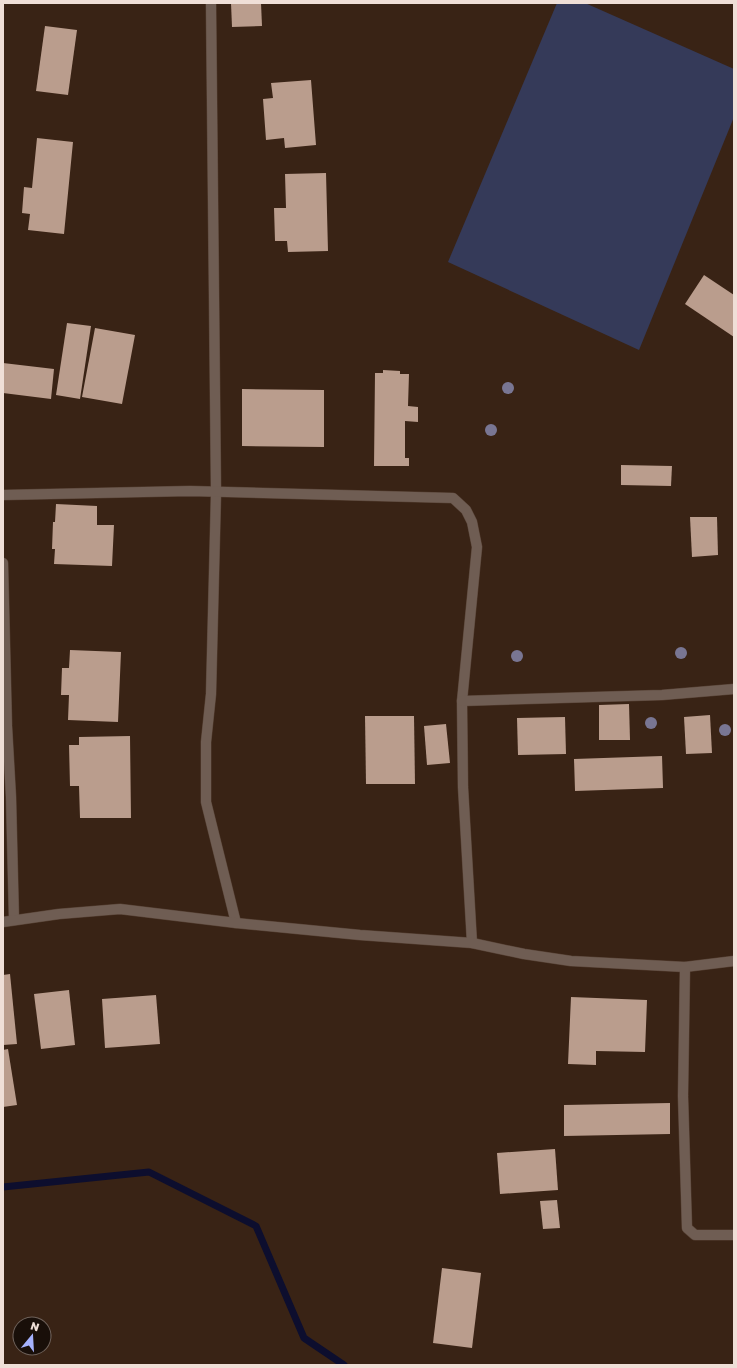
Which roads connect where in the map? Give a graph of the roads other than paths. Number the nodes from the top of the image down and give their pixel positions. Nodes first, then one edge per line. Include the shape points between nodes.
1 (211, 3) edge
2 (216, 493) junction
3 (3, 495) edge
4 (3, 563) edge
5 (734, 689) edge
6 (462, 701) junction
7 (14, 920) junction
8 (3, 922) edge
9 (236, 923) junction
10 (472, 943) junction
11 (734, 961) edge
12 (685, 967) junction
13 (734, 1235) edge

1 - 2 street
2 - 3 street via 190,491
2 - 6 street via 453,498 466,510 472,522 477,546
2 - 9 street via 206,802
4 - 7 street
5 - 6 street via 662,695
6 - 10 street via 463,787
7 - 8 street
7 - 9 street via 120,909
9 - 10 street
10 - 12 street via 571,961
11 - 12 street
12 - 13 street via 683,1096 686,1228 695,1235

